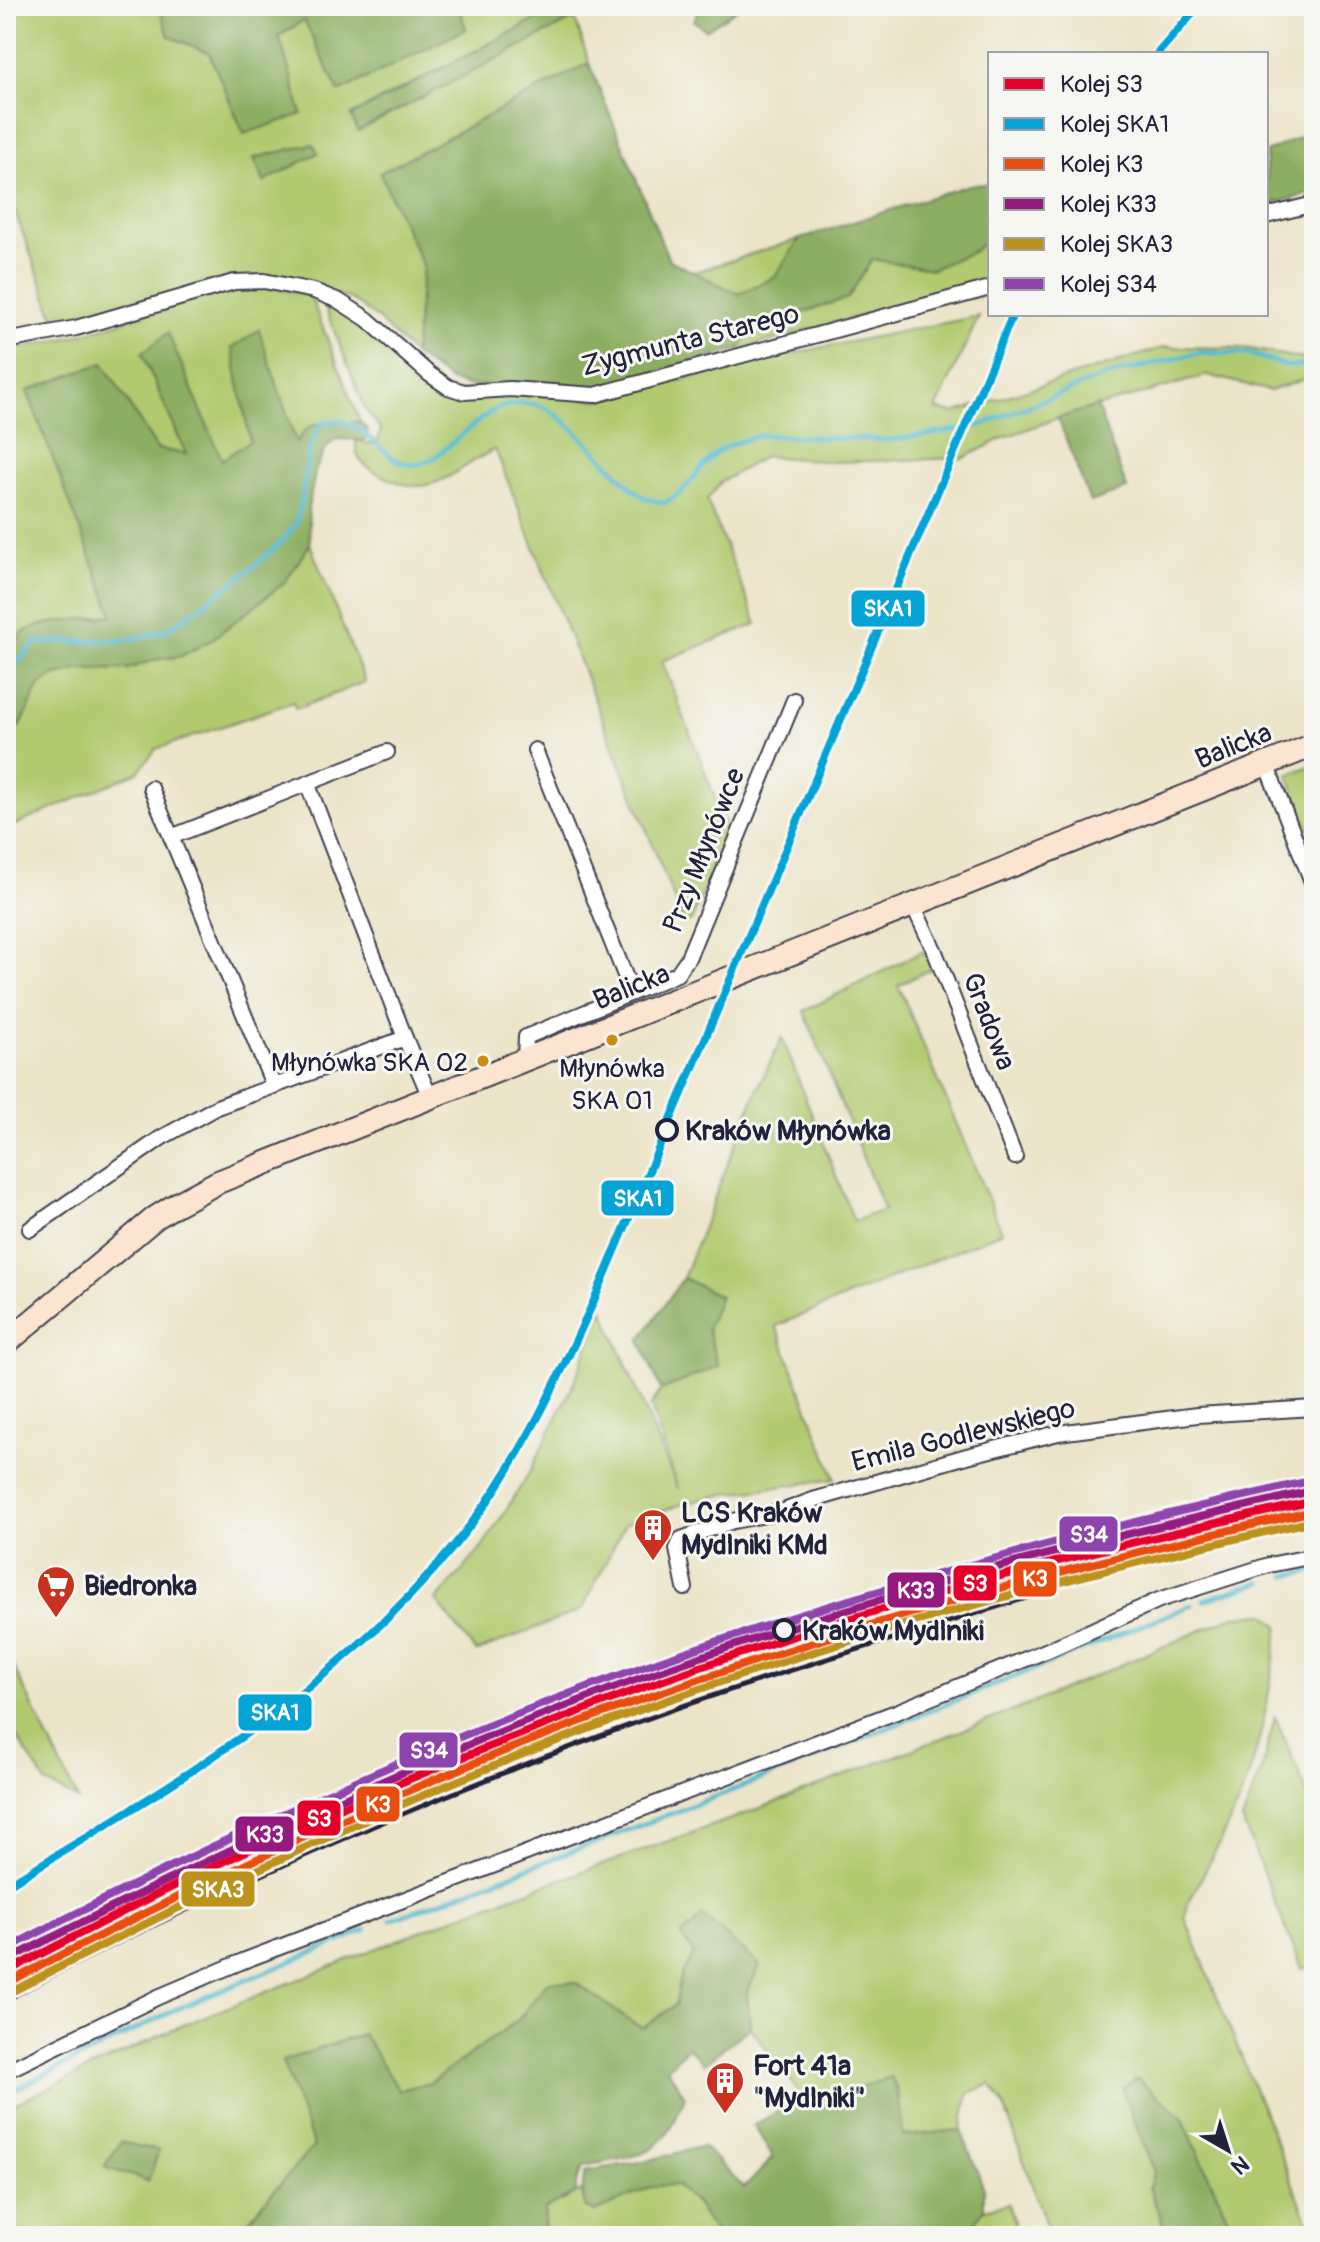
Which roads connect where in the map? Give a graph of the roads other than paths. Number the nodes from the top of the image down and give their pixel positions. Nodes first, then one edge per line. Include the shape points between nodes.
1 (1314, 204) edge
2 (1268, 216) edge
3 (988, 289) edge
4 (6, 341) edge
5 (794, 700) dead end
6 (1314, 745) edge
7 (535, 750) dead end
8 (387, 752) dead end
9 (1266, 764) junction
10 (308, 785) junction
11 (151, 788) dead end
12 (171, 837) junction
13 (1314, 887) edge
14 (913, 905) junction
15 (632, 993) junction
16 (405, 1038) junction
17 (525, 1059) junction
18 (274, 1087) junction
19 (430, 1097) junction
20 (1015, 1157) dead end
21 (30, 1229) dead end
22 (6, 1343) edge
23 (1314, 1408) edge
24 (1314, 1556) edge
25 (685, 1588) dead end
26 (6, 2071) edge

1 - 2 street
3 - 4 street, Zygmunta Starego via 595,395 510,389 464,392 448,387 339,301 264,281 227,284 76,328
5 - 15 street, Przy Młynówce via 688,958 677,974
6 - 9 street, Balicka
7 - 15 street
8 - 10 street
9 - 13 street
9 - 14 street, Balicka
10 - 12 street
10 - 16 street
11 - 12 street
12 - 18 street
14 - 17 street, Balicka
14 - 20 street, Gradowa
15 - 17 street, Przy Młynówce via 526,1037
16 - 18 street
16 - 19 street
17 - 19 street, Balicka
18 - 21 street via 217,1107 161,1138
19 - 22 street, Balicka via 218,1182 177,1204
23 - 25 street, Emila Godlewskiego via 1197,1415 1058,1433 723,1524 681,1539 677,1549
24 - 26 street via 1159,1600 896,1712 243,1961

